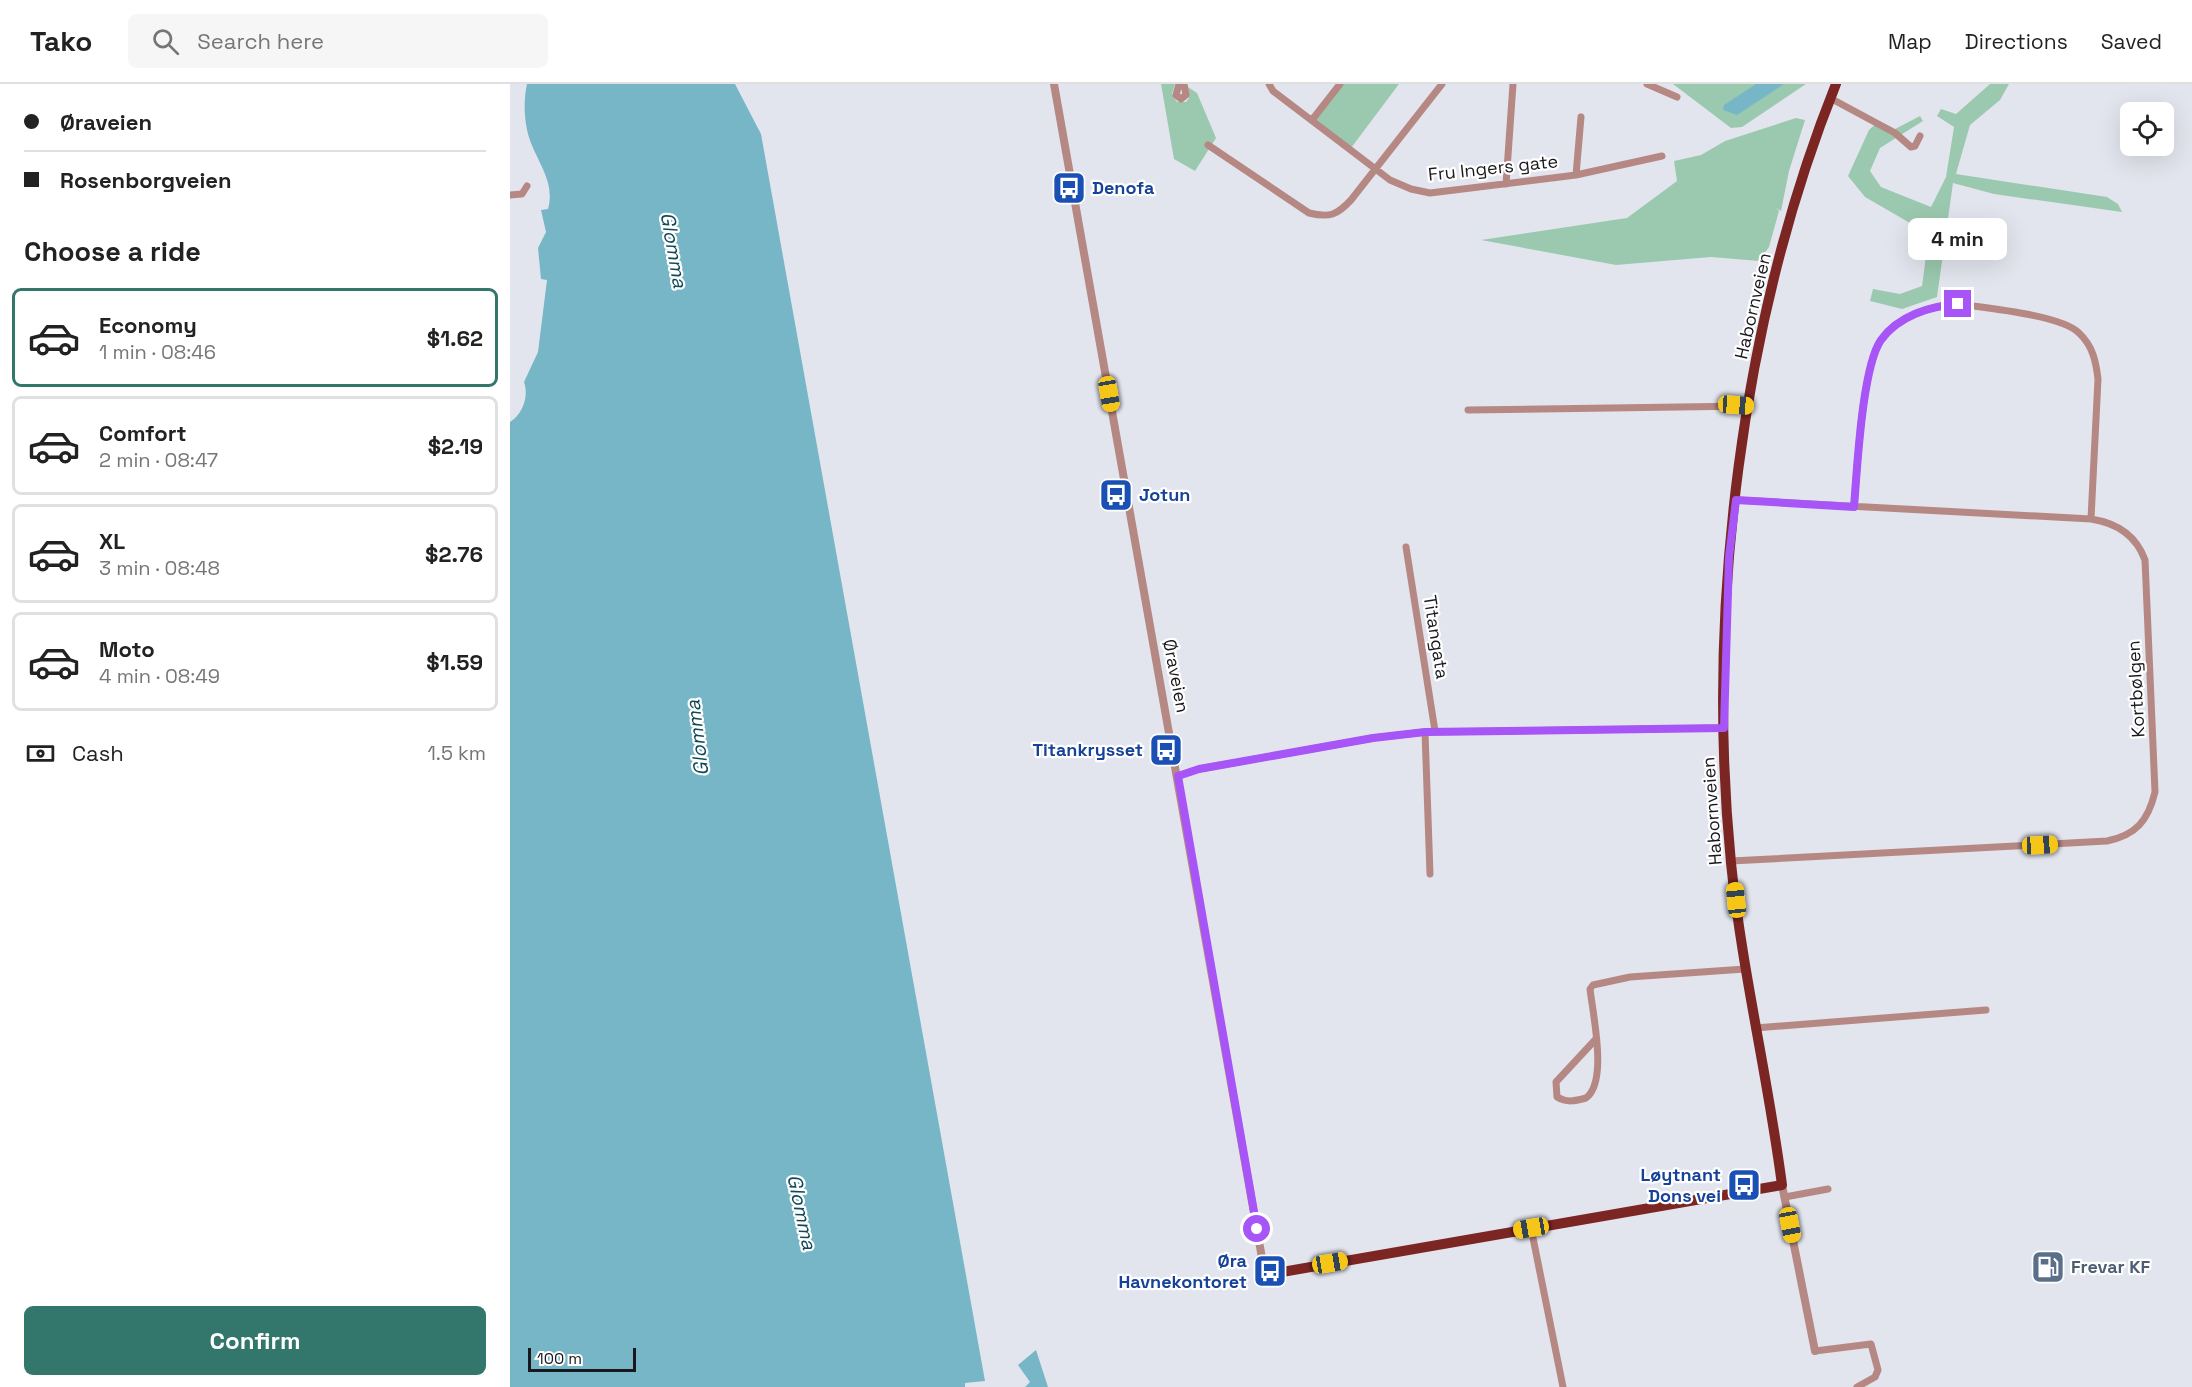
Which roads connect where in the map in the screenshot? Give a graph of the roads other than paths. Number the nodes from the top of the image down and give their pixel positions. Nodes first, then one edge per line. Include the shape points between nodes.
1 (1054, 84) edge
2 (1179, 84) edge
3 (1184, 84) edge
4 (1269, 84) edge
5 (1340, 84) edge
6 (1442, 84) edge
7 (1513, 84) edge
8 (1647, 84) edge
9 (1836, 84) edge
10 (1677, 97) dead end
11 (1830, 98) junction
12 (1581, 117) dead end
13 (1312, 120) junction
14 (1920, 136) dead end
15 (1208, 145) dead end
16 (1662, 156) dead end
17 (1376, 170) junction
18 (1576, 175) junction
19 (1506, 184) junction
20 (527, 186) dead end
21 (510, 195) edge
22 (1749, 406) junction
23 (1468, 410) dead end
24 (1736, 500) junction
25 (1854, 507) junction
26 (2091, 519) junction
27 (1406, 547) dead end
28 (1724, 728) junction
29 (1435, 731) junction
30 (1425, 732) junction
31 (1178, 776) junction
32 (1731, 861) junction
33 (1430, 874) dead end
34 (1745, 969) junction
35 (1986, 1010) dead end
36 (1755, 1028) junction
37 (1595, 1040) junction
38 (1782, 1185) junction
39 (1828, 1189) dead end
40 (1785, 1197) junction
41 (1531, 1228) junction
42 (1265, 1275) joint
43 (1815, 1351) joint
44 (1563, 1387) edge
45 (1857, 1387) edge

1 - 31 street, Øraveien
2 - 3 street via 1176,95 1181,99 1186,95
4 - 13 street, Fru Ingers gate
5 - 13 street
6 - 17 street
7 - 19 street
8 - 10 street
9 - 11 highway, Habornveien
11 - 14 street via 1911,147
11 - 22 highway, Habornveien via 1781,252
12 - 18 street, Fru Ingers gate
13 - 17 street, Fru Ingers gate
15 - 17 street via 1309,213 1325,217 1337,215
16 - 18 street, Fru Ingers gate
17 - 19 street, Fru Ingers gate via 1412,189 1430,193
18 - 19 street, Fru Ingers gate
20 - 21 street via 522,194
22 - 23 street
22 - 24 highway, Habornveien
24 - 25 street, Kortbølgen
24 - 28 highway, Habornveien via 1729,557
25 - 26 street, Kortbølgen
25 - 26 street via 1867,392 1880,341 1890,329 1918,313 1958,304 2060,322 2078,331 2089,345 2098,379
26 - 32 street, Kortbølgen via 2124,531 2138,545 2145,560 2155,792 2146,819 2134,832 2107,841
27 - 29 street, Titangata
28 - 29 street
28 - 32 highway, Habornveien
29 - 30 street
30 - 31 street via 1343,743
30 - 33 street
31 - 42 street, Øraveien
32 - 34 highway, Habornveien
34 - 36 highway, Habornveien
34 - 37 street via 1621,978 1594,984 1590,989
35 - 36 street
36 - 38 highway, Habornveien
37 - 37 street via 1598,1072 1591,1095 1576,1101 1561,1100 1557,1097 1556,1082
38 - 40 street
38 - 41 highway
39 - 40 street
40 - 43 street
41 - 42 highway
41 - 44 street
43 - 45 street via 1871,1344 1878,1370 1875,1377

